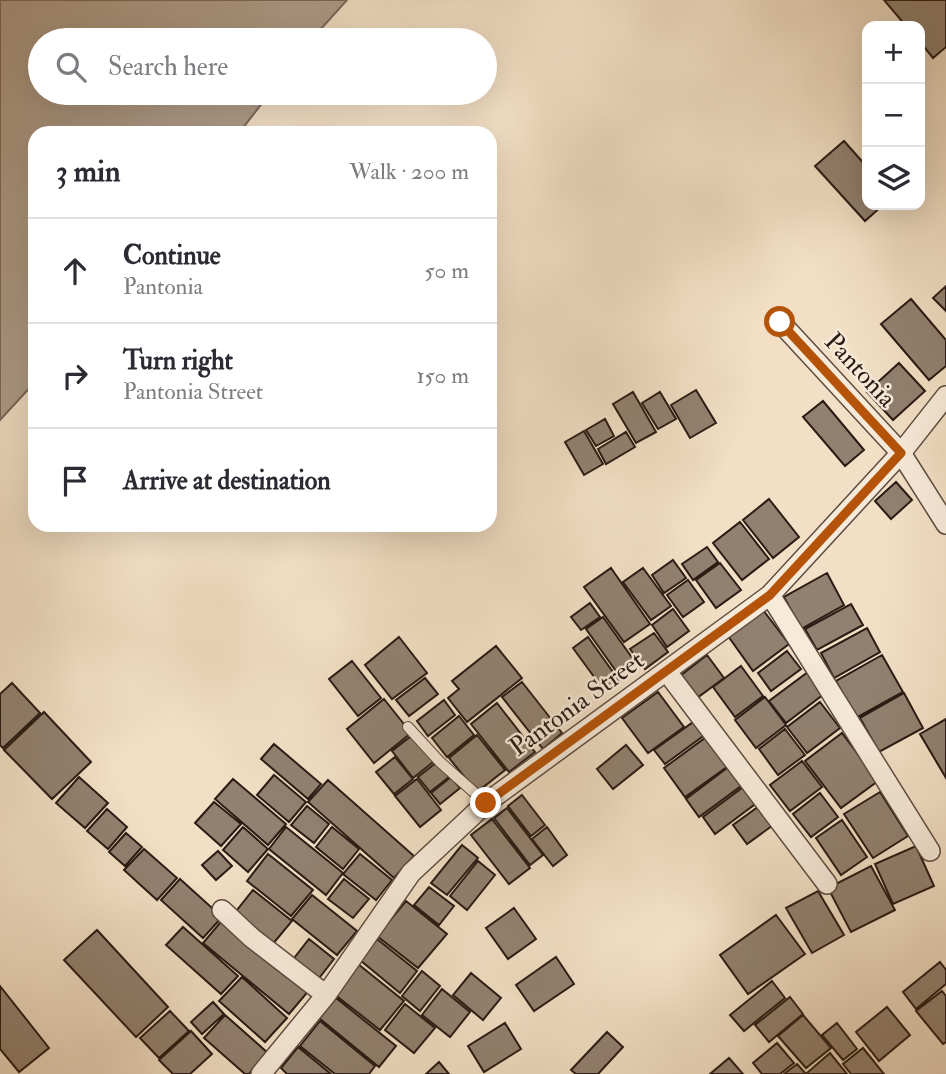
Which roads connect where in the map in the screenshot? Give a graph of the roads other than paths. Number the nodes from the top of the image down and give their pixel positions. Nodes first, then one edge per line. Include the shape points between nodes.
1 (780, 322) dead end
2 (946, 396) edge
3 (901, 453) junction
4 (946, 524) edge
5 (770, 595) junction
6 (667, 672) junction
7 (408, 727) dead end
8 (486, 803) junction
9 (930, 850) dead end
10 (827, 884) dead end
11 (222, 911) dead end
12 (326, 995) junction
13 (261, 1074) edge

1 - 3 street, Pantonia
2 - 3 street, Pantonia Street
3 - 4 street, Pantonia
3 - 5 street, Pantonia Street
5 - 6 street, Pantonia Street
5 - 9 street
6 - 8 street, Pantonia Street
6 - 10 street
7 - 8 lane
8 - 12 street, Pantonia Street via 411,873
11 - 12 street
12 - 13 street, Pantonia Street

